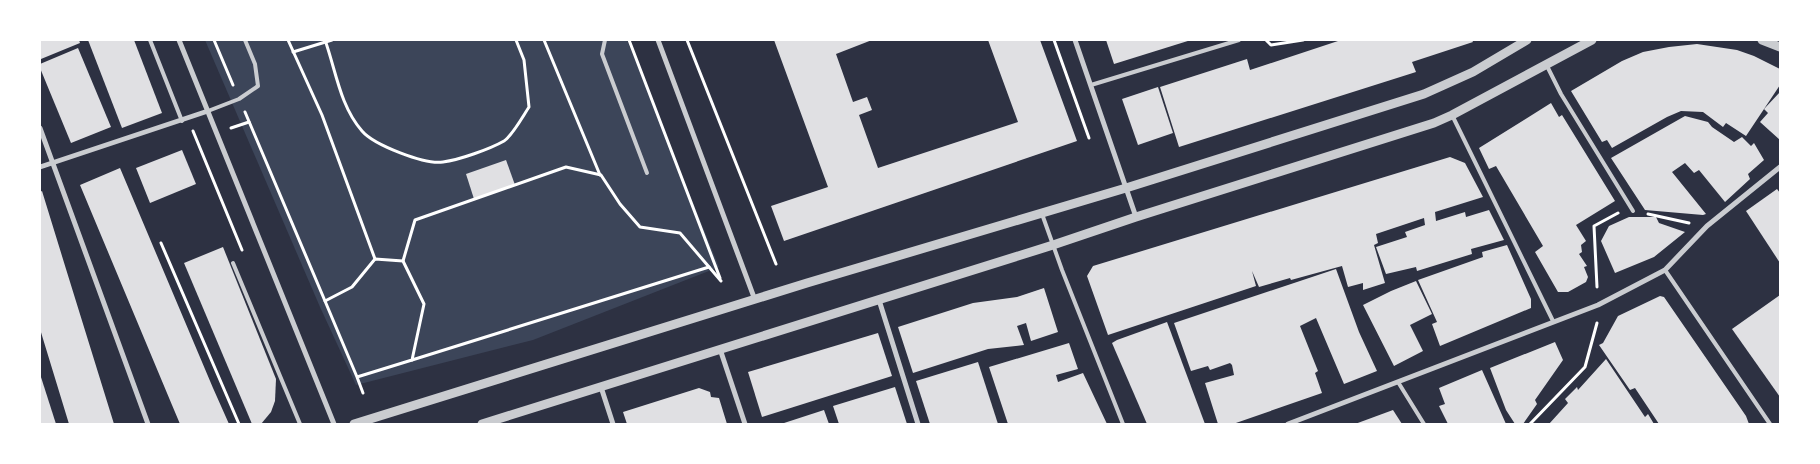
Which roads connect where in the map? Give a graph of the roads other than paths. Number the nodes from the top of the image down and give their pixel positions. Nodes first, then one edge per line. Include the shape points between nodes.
1 (150, 40) edge
2 (180, 40) edge
3 (246, 40) edge
4 (605, 40) edge
5 (658, 40) edge
6 (1075, 40) edge
7 (1239, 40) edge
8 (1527, 40) edge
9 (1592, 40) edge
10 (1762, 40) edge
11 (1780, 47) edge
12 (1546, 64) junction
13 (1091, 85) junction
14 (208, 111) junction
15 (1452, 115) junction
16 (182, 121) junction
17 (40, 128) edge
18 (54, 163) junction
19 (40, 167) edge
20 (1780, 167) edge
21 (647, 173) dead end
22 (1126, 188) junction
23 (1633, 211) dead end
24 (1042, 213) junction
25 (1136, 217) junction
26 (1053, 245) junction
27 (233, 263) dead end
28 (1665, 270) junction
29 (755, 300) junction
30 (879, 300) junction
31 (1553, 321) junction
32 (720, 348) junction
33 (1398, 382) junction
34 (600, 386) junction
35 (493, 422) edge
36 (148, 424) edge
37 (300, 424) edge
38 (334, 424) edge
39 (354, 424) edge
40 (482, 424) edge
41 (613, 424) edge
42 (745, 424) edge
43 (918, 424) edge
44 (1124, 424) edge
45 (1288, 424) edge
46 (1424, 424) edge
47 (1770, 424) edge

1 - 16 lane
2 - 14 street
3 - 14 lane via 255,64 258,86 239,99
4 - 21 lane via 602,54
5 - 29 street
6 - 13 street
7 - 13 lane
8 - 22 street via 1473,72 1424,94
9 - 12 street
10 - 11 street
12 - 15 street
12 - 23 lane
13 - 22 street
14 - 16 street
14 - 38 street
15 - 25 street
15 - 31 lane
16 - 18 street
17 - 18 street
18 - 19 street
18 - 36 street
20 - 28 street via 1707,226
22 - 24 street
22 - 25 street
24 - 26 lane
24 - 29 street
25 - 26 street
26 - 30 street
26 - 44 lane
27 - 37 lane
28 - 31 street via 1598,305
28 - 47 lane
29 - 39 street
30 - 32 street
30 - 43 street
31 - 33 street
32 - 34 street
32 - 42 street
33 - 45 street
33 - 46 lane
34 - 35 street
34 - 41 street
35 - 40 street

